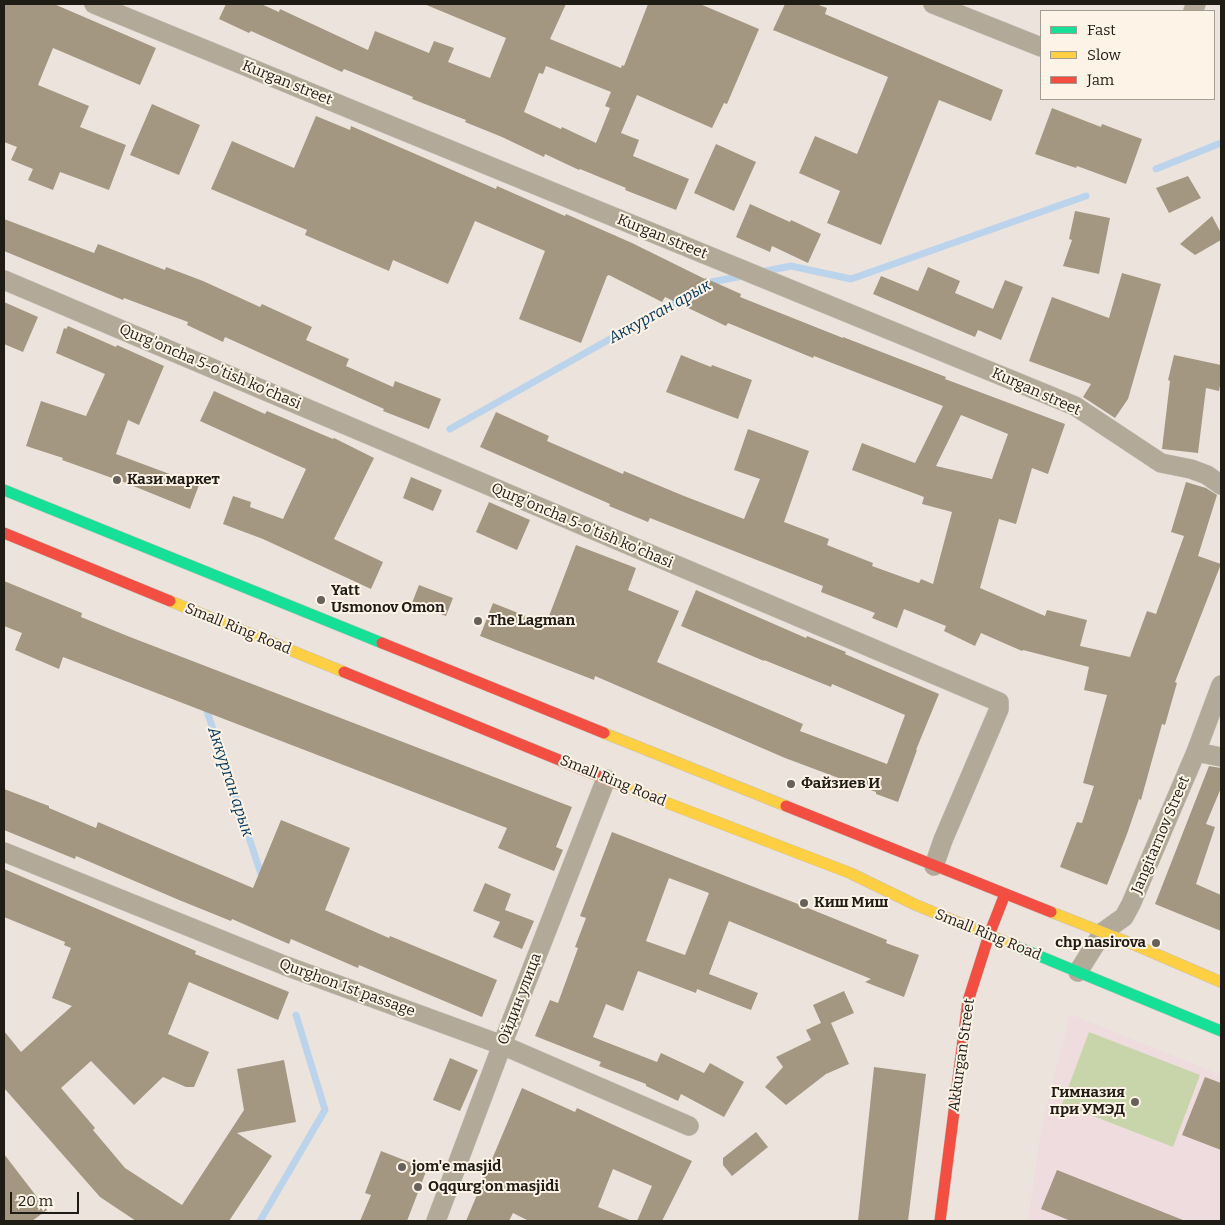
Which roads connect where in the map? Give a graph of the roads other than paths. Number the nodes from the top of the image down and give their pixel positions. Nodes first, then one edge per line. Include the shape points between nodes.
1 (94, 4) edge
2 (933, 4) edge
3 (1040, 47) edge
4 (4, 280) edge
5 (1221, 485) edge
6 (4, 490) edge
7 (4, 534) edge
8 (1221, 685) edge
9 (1196, 752) junction
10 (1221, 758) edge
11 (606, 779) junction
12 (4, 852) edge
13 (934, 866) junction
14 (1005, 894) junction
15 (1103, 932) junction
16 (989, 935) junction
17 (1078, 972) junction
18 (1221, 982) edge
19 (1221, 1031) edge
20 (502, 1045) junction
21 (689, 1126) dead end
22 (436, 1221) edge
23 (940, 1221) edge

1 - 5 street, Kurgan street via 1075,406 1161,463 1207,475
2 - 3 street
4 - 13 street, Qurg'oncha 5-o'tish ko'chasi via 998,702 999,710
6 - 13 main road
7 - 11 main road, Small Ring Road
8 - 9 street, Jangitarnov Street
9 - 10 street
9 - 15 street, Jangitarnov Street via 1131,904 1124,917
11 - 16 main road, Small Ring Road via 850,873
11 - 20 street, Ойдин улица
12 - 20 street, Qurghon 1st passage via 286,966
13 - 14 main road
14 - 15 main road
14 - 16 main road, Akkurgan Street
15 - 17 street, Jangitarnov Street
15 - 18 main road
16 - 17 main road, Small Ring Road
16 - 23 main road, Akkurgan Street via 968,1002
17 - 19 main road, Small Ring Road
20 - 21 street, Qurghon 1st passage
20 - 22 street, Ойдин улица

